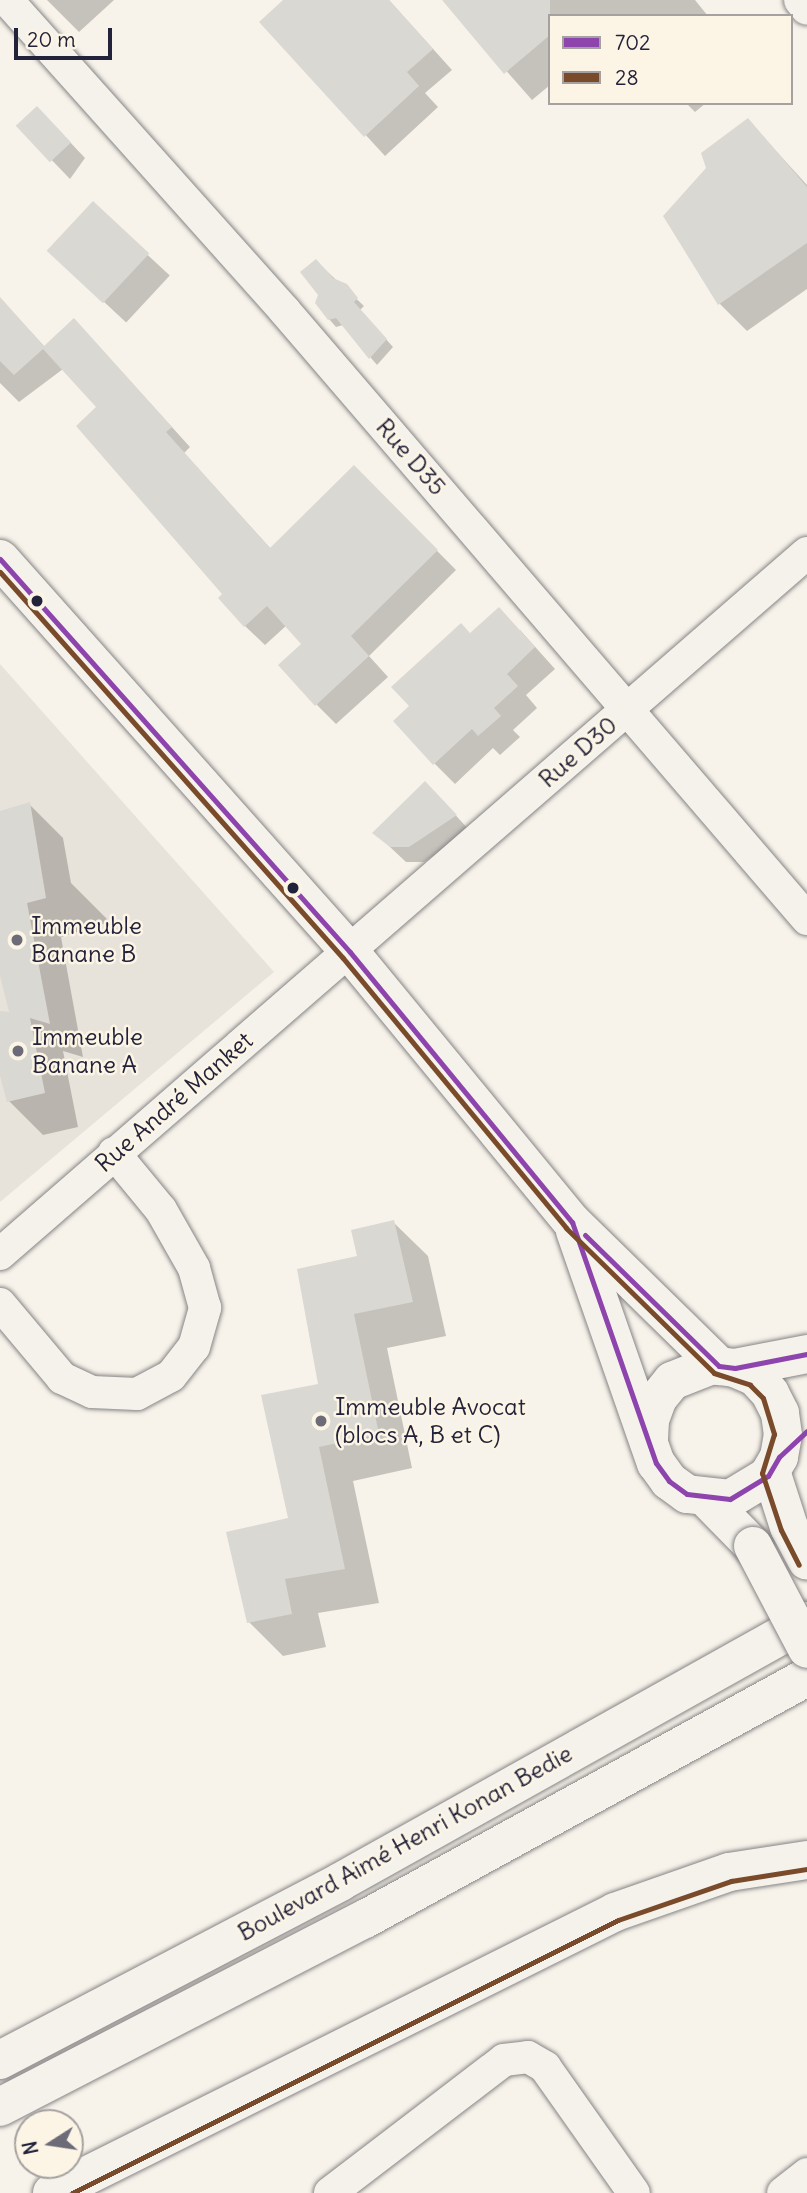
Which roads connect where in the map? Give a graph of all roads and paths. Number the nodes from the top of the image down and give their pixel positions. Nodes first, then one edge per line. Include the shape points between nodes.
1 (7, 0) edge
2 (800, 0) edge
3 (807, 9) edge
4 (807, 553) edge
5 (0, 559) edge
6 (628, 709) junction
7 (807, 919) edge
8 (350, 952) junction
9 (114, 1153) junction
10 (572, 1222) junction
11 (0, 1254) edge
12 (0, 1304) edge
13 (807, 1354) edge
14 (727, 1367) junction
15 (807, 1431) edge
16 (649, 1441) junction
17 (775, 1464) junction
18 (708, 1500) junction
19 (807, 1561) edge
20 (807, 1621) edge
21 (807, 1649) edge
22 (807, 1677) edge
23 (807, 1860) edge
24 (0, 2060) edge
25 (0, 2107) edge
26 (807, 2174) edge
27 (52, 2193) edge
28 (330, 2193) edge
29 (634, 2193) edge
30 (783, 2193) edge

1 - 6 street, Rue D35 via 112,112
2 - 3 street
4 - 6 street, Rue D30
5 - 8 main road
6 - 7 street, Rue D35
6 - 8 street, Rue D30
8 - 9 street, Rue André Manket
8 - 10 main road
9 - 11 street, Rue André Manket
9 - 12 street via 161,1210 194,1268 205,1308 194,1347 171,1376 137,1394 92,1392 62,1377
10 - 14 main road
10 - 16 main road
13 - 14 main road
14 - 16 main road via 691,1370 672,1381 654,1409
14 - 17 main road via 755,1377 775,1403 783,1435
15 - 17 main road
16 - 18 main road via 656,1463 669,1481 687,1494
17 - 18 main road via 751,1490 730,1499
17 - 19 main road via 789,1527
18 - 21 main road, bridge via 753,1546
20 - 24 main road, Boulevard Aimé Henri Konan Bedie via 340,1882
22 - 25 main road, Boulevard Aimé Henri Konan Bedie via 365,1919
23 - 27 main road via 729,1872 615,1912
26 - 30 street
28 - 29 street via 505,2060 528,2057 545,2067

